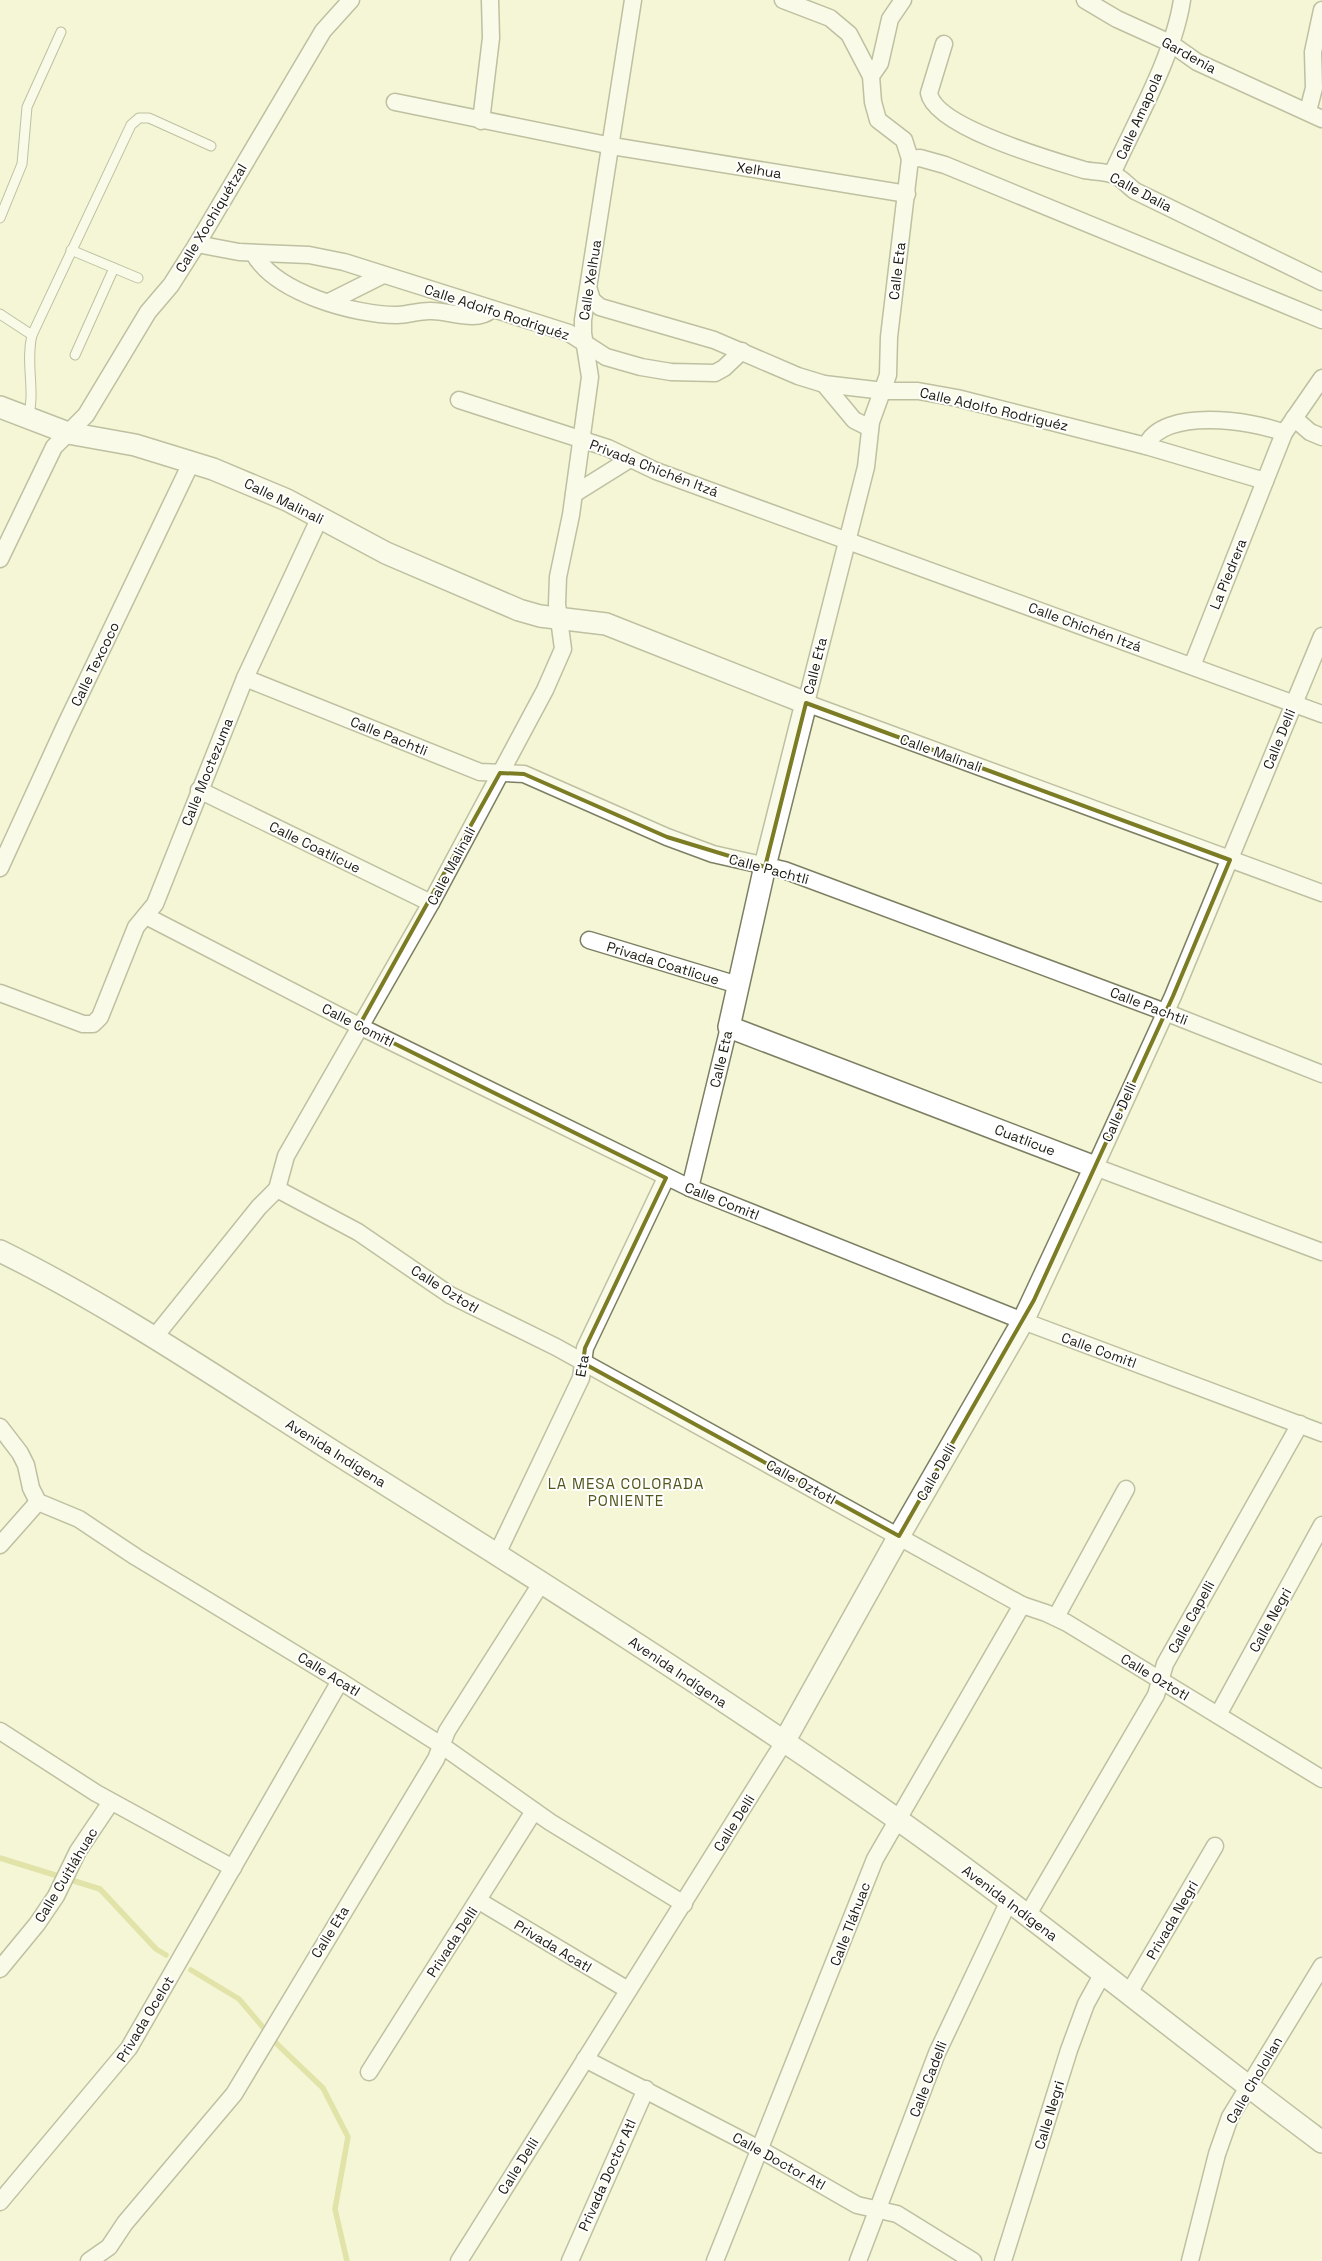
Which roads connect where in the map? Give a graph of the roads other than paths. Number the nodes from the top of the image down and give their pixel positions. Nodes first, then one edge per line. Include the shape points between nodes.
1 (350, 0) edge
2 (490, 0) edge
3 (633, 0) edge
4 (783, 0) edge
5 (903, 0) edge
6 (1085, 0) edge
7 (1182, 0) edge
8 (1322, 10) edge
9 (61, 32) dead end
10 (1170, 43) junction
11 (944, 44) dead end
12 (871, 76) junction
13 (395, 102) dead end
14 (1315, 115) edge
15 (481, 121) junction
16 (211, 146) dead end
17 (612, 146) junction
18 (910, 159) junction
19 (1112, 174) junction
20 (907, 194) junction
21 (0, 218) edge
22 (197, 244) junction
23 (71, 250) junction
24 (254, 254) junction
25 (114, 268) junction
26 (383, 275) junction
27 (138, 278) dead end
28 (1322, 282) edge
29 (588, 290) junction
30 (329, 302) junction
31 (492, 310) junction
32 (0, 314) edge
33 (1322, 320) edge
34 (32, 335) junction
35 (584, 344) junction
36 (742, 351) junction
37 (74, 355) dead end
38 (1322, 378) edge
39 (824, 384) junction
40 (884, 391) junction
41 (459, 400) dead end
42 (0, 407) edge
43 (1294, 418) junction
44 (28, 419) junction
45 (870, 428) junction
46 (68, 433) junction
47 (1284, 433) junction
48 (1322, 437) edge
49 (582, 441) junction
50 (1146, 446) junction
51 (630, 459) junction
52 (192, 461) junction
53 (1265, 481) junction
54 (574, 494) junction
55 (320, 517) junction
56 (847, 540) junction
57 (0, 559) edge
58 (559, 618) junction
59 (1322, 636) edge
60 (1192, 666) junction
61 (245, 678) junction
62 (806, 703) junction
63 (1293, 704) junction
64 (1322, 714) edge
65 (500, 773) junction
66 (199, 790) junction
67 (1230, 860) junction
68 (765, 866) junction
69 (0, 868) edge
70 (1322, 894) edge
71 (431, 903) junction
72 (146, 916) junction
73 (588, 940) dead end
74 (738, 985) junction
75 (0, 993) edge
76 (1165, 1012) junction
77 (359, 1026) junction
78 (729, 1027) junction
79 (1322, 1074) edge
80 (1095, 1167) junction
81 (666, 1178) junction
82 (690, 1188) junction
83 (278, 1189) junction
84 (0, 1251) edge
85 (1322, 1252) edge
86 (1023, 1321) junction
87 (153, 1339) junction
88 (583, 1363) junction
89 (1300, 1424) junction
90 (0, 1427) edge
91 (1322, 1433) edge
92 (1126, 1489) dead end
93 (38, 1502) junction
94 (1322, 1525) edge
95 (899, 1536) junction
96 (0, 1545) edge
97 (497, 1554) junction
98 (542, 1582) junction
99 (1022, 1605) junction
100 (1056, 1617) junction
101 (340, 1680) junction
102 (1160, 1680) junction
103 (1218, 1715) junction
104 (0, 1731) edge
105 (784, 1742) junction
106 (441, 1745) junction
107 (1322, 1779) edge
108 (111, 1802) junction
109 (534, 1811) junction
110 (896, 1819) junction
111 (1215, 1846) dead end
112 (233, 1868) junction
113 (479, 1901) junction
114 (1008, 1903) junction
115 (684, 1904) junction
116 (1027, 1916) junction
117 (1322, 1966) edge
118 (0, 1969) edge
119 (1103, 1973) junction
120 (628, 1990) junction
121 (1129, 1993) junction
122 (585, 2058) junction
123 (369, 2072) dead end
124 (1248, 2087) junction
125 (646, 2089) junction
126 (1322, 2142) edge
127 (761, 2150) junction
128 (0, 2202) edge
129 (878, 2210) junction
130 (89, 2261) edge
131 (459, 2261) edge
132 (570, 2261) edge
133 (715, 2261) edge
134 (858, 2261) edge
135 (973, 2261) edge
136 (1003, 2261) edge
137 (1190, 2261) edge

1 - 22 street, Calle Xochiquétzal via 334,17 299,68
2 - 15 street via 491,38
3 - 17 street, Calle Xelhua
4 - 12 street via 840,25 849,34
5 - 12 street via 890,19 880,63
6 - 10 street, Gardenia
7 - 10 street, Calle Amapola
8 - 14 street via 1313,52
9 - 21 lane via 27,107 22,164
10 - 14 street, Gardenia via 1197,62
10 - 19 street, Calle Amapola
11 - 19 street, Calle Dalia via 929,93 937,109 995,141 1084,170
12 - 18 street, Calle Eta via 878,120 904,140
13 - 15 street, Xelhua
15 - 17 street, Xelhua
16 - 23 lane via 149,118 134,120
17 - 20 street, Xelhua
17 - 29 street, Calle Xelhua
18 - 20 street, Calle Eta
18 - 33 street via 920,158 946,165
19 - 28 street, Calle Dalia via 1136,191
20 - 40 street, Calle Eta
22 - 24 street, Calle Adolfo Rodriguéz
22 - 46 street, Calle Xochiquétzal via 148,312 86,415
23 - 25 lane
23 - 34 lane
24 - 26 street, Calle Adolfo Rodriguéz via 328,258
24 - 30 street via 260,264 295,289
25 - 27 lane
25 - 37 lane
26 - 30 street
26 - 31 street, Calle Adolfo Rodriguéz
29 - 35 street, Calle Xelhua
29 - 36 street via 600,307
30 - 31 street via 396,315 431,310 480,316
31 - 35 street, Calle Adolfo Rodriguéz via 569,333
32 - 34 lane
34 - 44 lane
35 - 36 street, Calle Adolfo Rodriguéz via 613,360 671,372 715,372
35 - 49 street, Calle Xelhua via 590,377
36 - 39 street, Calle Adolfo Rodriguéz
38 - 43 street
39 - 40 street, Calle Adolfo Rodriguéz
39 - 45 street via 854,420
40 - 45 street, Calle Eta via 874,410
40 - 50 street, Calle Adolfo Rodriguéz via 918,391 957,398
41 - 49 street, Privada Chichén Itzá
42 - 44 street, Calle Malinali
43 - 47 street
43 - 48 street via 1310,432
44 - 46 street, Calle Malinali
45 - 56 street, Calle Eta via 866,467
46 - 52 street, Calle Malinali via 135,445
46 - 57 street, Calle Xochiquétzal via 54,447
47 - 50 street via 1248,423 1185,422 1159,429
47 - 53 street
49 - 51 street, Privada Chichén Itzá via 608,448
49 - 54 street, Calle Xelhua
50 - 53 street, Calle Adolfo Rodriguéz
51 - 54 street
51 - 56 street, Privada Chichén Itzá
52 - 55 street, Calle Malinali
52 - 69 street, Calle Texcoco
53 - 60 street, La Piedrera
54 - 58 street, Calle Xelhua via 558,577
55 - 58 street, Calle Malinali via 386,553 510,606 540,616
55 - 61 street, Calle Moctezuma
56 - 60 street, Calle Chichén Itzá
56 - 62 street, Calle Eta
58 - 62 street, Calle Malinali via 606,624
58 - 65 street, Calle Malinali via 564,643 562,654
59 - 63 street, Calle Delli
60 - 63 street, Calle Chichén Itzá
61 - 65 street, Calle Pachtli via 480,772
61 - 66 street, Calle Moctezuma
62 - 67 street, Calle Malinali
62 - 68 street, Calle Eta
63 - 64 street, Calle Chichén Itzá
63 - 67 street, Calle Delli
65 - 68 street, Calle Pachtli via 524,774 667,837 713,854
65 - 71 street, Calle Malinali
66 - 71 street, Calle Coatlicue
66 - 72 street, Calle Moctezuma via 155,904
67 - 70 street, Calle Malinali
67 - 76 street, Calle Delli
68 - 74 street, Calle Eta
68 - 76 street, Calle Pachtli via 784,870
71 - 77 street, Calle Malinali
72 - 75 street, Calle Moctezuma via 136,928 100,1017 92,1024 83,1024
72 - 77 street, Calle Comitl
73 - 74 street, Privada Coatlicue
74 - 78 street, Calle Eta
76 - 79 street, Calle Pachtli
76 - 80 street, Calle Delli
77 - 81 street, Calle Comitl
77 - 83 street, Calle Malinali via 286,1156
78 - 80 street, Cuatlicue
78 - 82 street, Calle Eta
80 - 85 street, Cuatlicue
80 - 86 street, Calle Delli
81 - 82 street, Calle Comitl
81 - 88 street, Eta via 585,1348
82 - 86 street, Calle Comitl
83 - 87 street
83 - 88 street, Calle Oztotl via 358,1232 450,1295
84 - 87 street, Avenida Indígena via 72,1289
86 - 89 street, Calle Comitl
86 - 95 street, Calle Delli
87 - 97 street, Avenida Indígena
88 - 95 street, Calle Oztotl
88 - 97 street, Eta via 582,1378
89 - 91 street, Calle Comitl
89 - 102 street, Calle Capelli via 1165,1664
90 - 93 street via 20,1453
92 - 100 street
93 - 96 street
93 - 101 street, Calle Acatl via 79,1520
94 - 103 street, Calle Negri
95 - 99 street, Calle Oztotl
95 - 105 street, Calle Delli
97 - 98 street, Avenida Indígena
98 - 105 street, Avenida Indígena
98 - 106 street, Calle Eta
99 - 100 street, Calle Oztotl
99 - 110 street, Calle Tláhuac
100 - 102 street, Calle Oztotl
101 - 106 street, Calle Acatl
101 - 112 street, Privada Ocelot
102 - 103 street, Calle Oztotl
102 - 116 street, Calle Capelli via 1156,1695
103 - 107 street, Calle Oztotl
104 - 108 street
105 - 110 street, Avenida Indígena
105 - 115 street, Calle Delli
106 - 109 street, Calle Acatl
106 - 130 street, Calle Eta via 436,1759 234,2094 109,2247
108 - 112 street
108 - 118 street, Calle Cuitláhuac via 78,1850 59,1890 37,1924
109 - 113 street, Privada Delli
109 - 115 street, Calle Acatl
110 - 114 street, Avenida Indígena
110 - 127 street, Calle Tláhuac via 875,1859
111 - 121 street, Privada Negri
112 - 128 street, Privada Ocelot via 129,2048
113 - 120 street, Privada Acatl
113 - 123 street, Privada Delli
114 - 116 street, Avenida Indígena
114 - 129 street, Calle Cadelli via 937,2053
115 - 120 street, Calle Delli
116 - 119 street, Avenida Indígena
117 - 124 street, Calle Cholollan
119 - 121 street, Avenida Indígena
119 - 136 street, Calle Negri via 1086,2004 1068,2050
120 - 122 street, Calle Delli
121 - 124 street, Avenida Indígena
122 - 125 street, Calle Doctor Atl
122 - 131 street, Calle Delli
124 - 126 street, Avenida Indígena
124 - 137 street, Calle Cholollan via 1223,2136
125 - 127 street, Calle Doctor Atl
125 - 132 street, Privada Doctor Atl
127 - 129 street, Calle Doctor Atl via 856,2205
127 - 133 street, Calle Tláhuac
129 - 134 street, Calle Cadelli
129 - 135 street, Calle Doctor Atl via 897,2214

